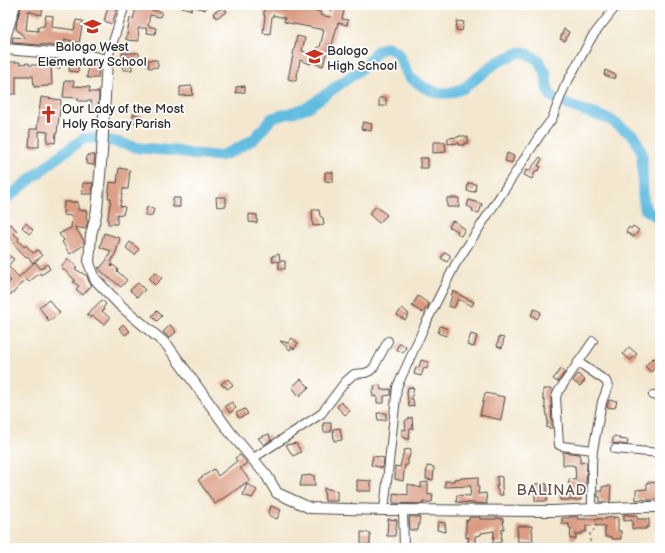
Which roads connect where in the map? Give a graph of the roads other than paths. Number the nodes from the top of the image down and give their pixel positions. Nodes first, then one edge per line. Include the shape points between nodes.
1 (16, 5) edge
2 (125, 5) edge
3 (618, 5) edge
4 (5, 42) edge
5 (5, 49) edge
6 (107, 60) junction
7 (593, 341) dead end
8 (388, 342) dead end
9 (578, 362) junction
10 (615, 449) dead end
11 (593, 450) junction
12 (660, 453) edge
13 (252, 459) junction
14 (660, 507) edge
15 (592, 509) junction
16 (384, 510) junction
17 (403, 510) junction
18 (404, 548) edge

1 - 4 street
2 - 6 street
3 - 16 street via 592,37 564,88 552,119 455,265 425,325 397,387
5 - 6 main road via 90,56
6 - 13 main road via 97,210 91,235 89,263 95,279 121,306 166,345
7 - 9 street
8 - 13 street via 374,367 365,373 354,374 345,382 322,414
9 - 11 street via 606,381 608,386 602,402
9 - 11 street via 556,397 559,444
10 - 12 street
11 - 15 street
13 - 16 main road via 267,476 277,493 310,508
14 - 15 main road
15 - 17 main road
16 - 17 main road
17 - 18 street

